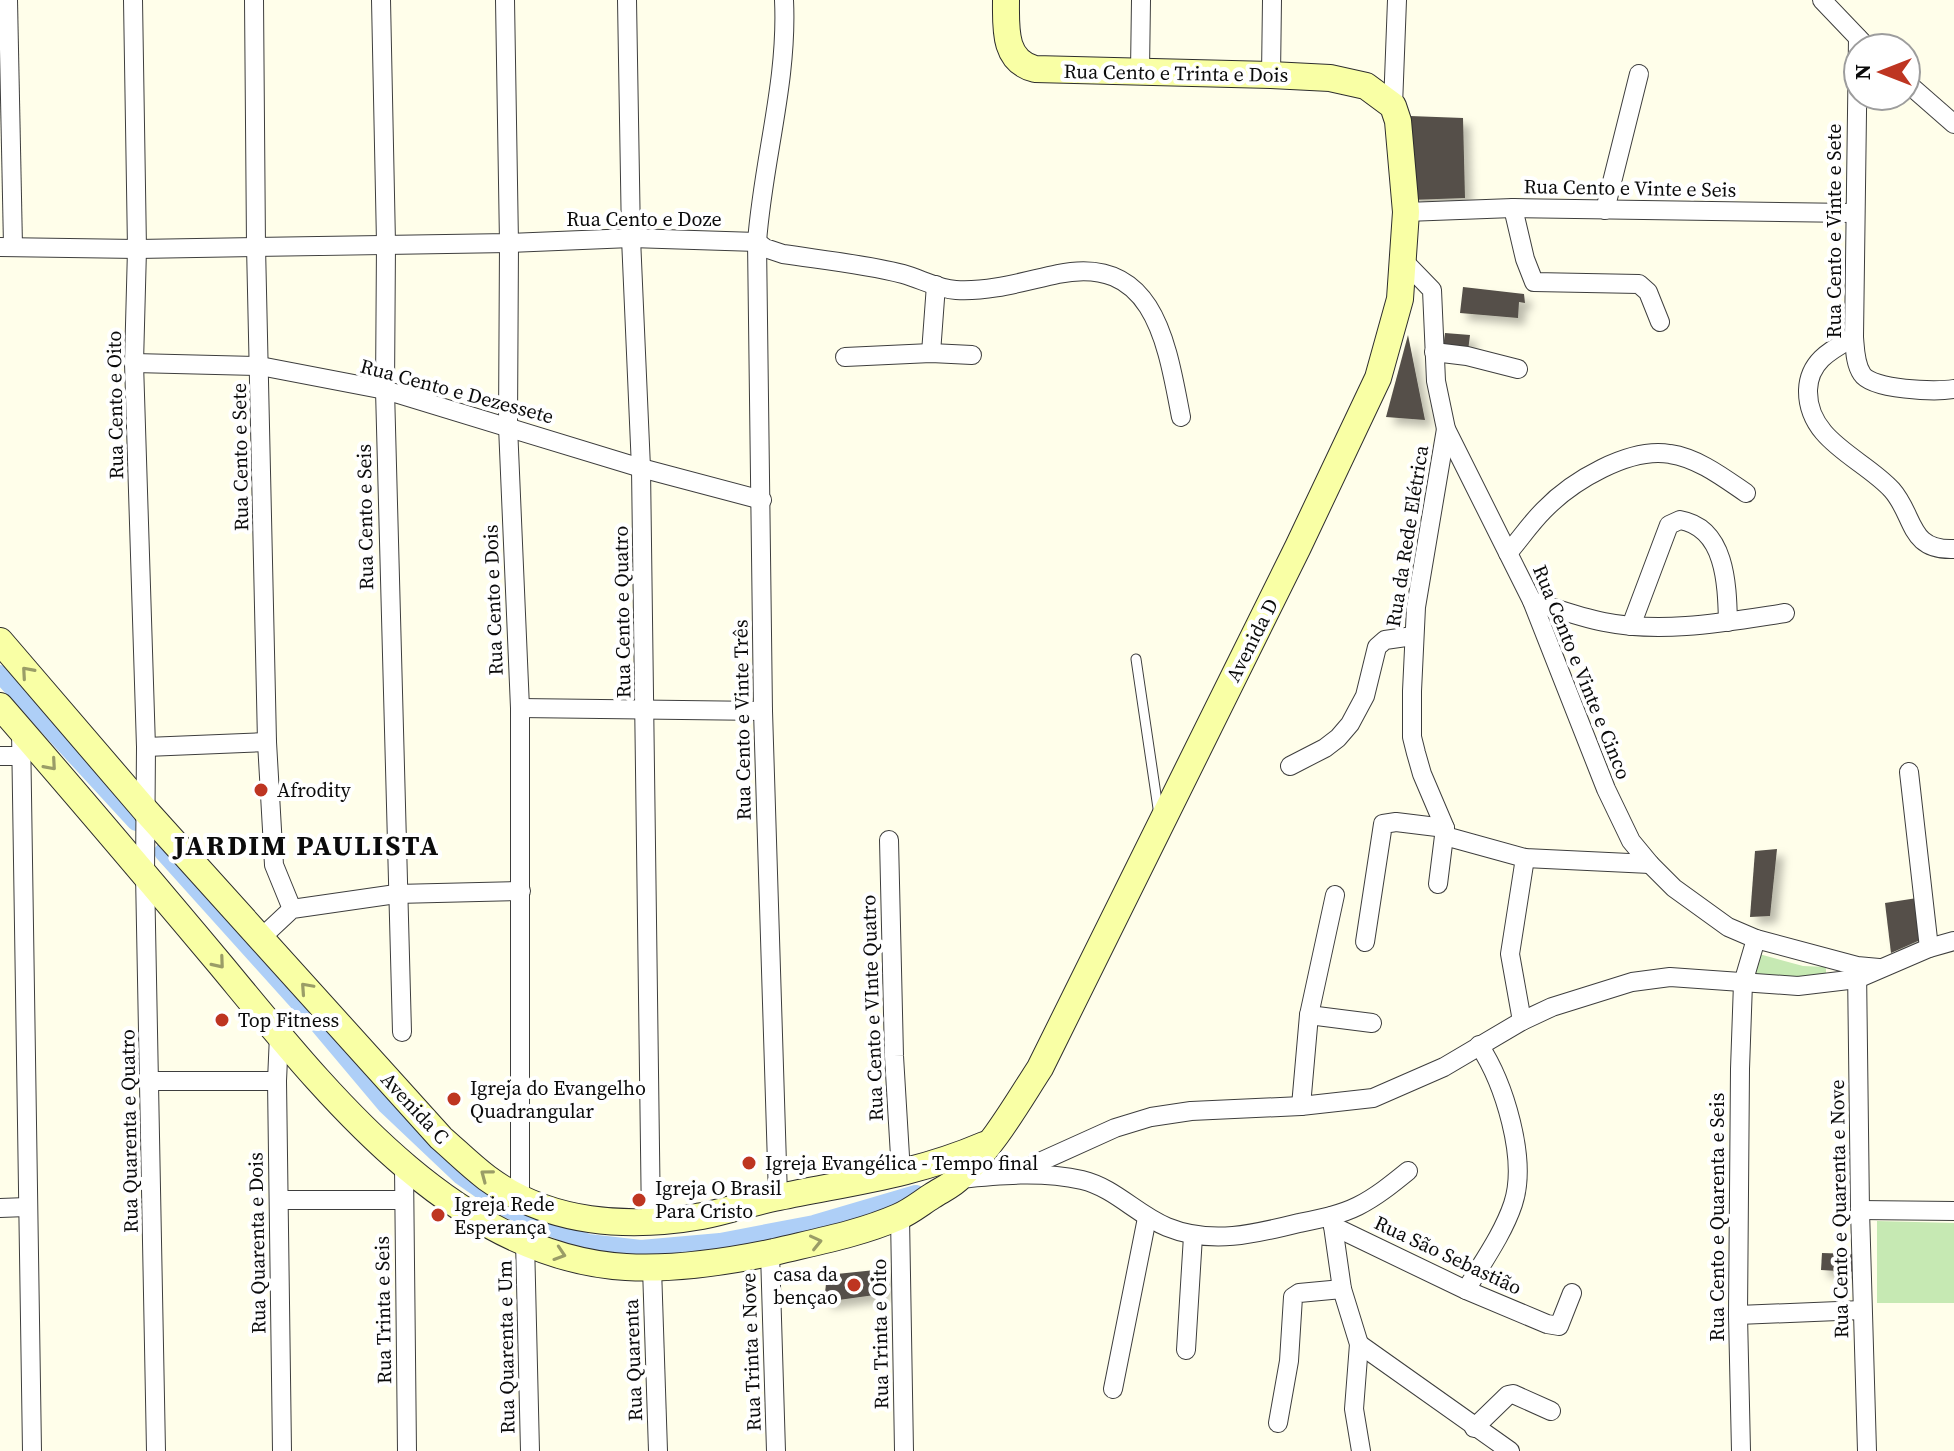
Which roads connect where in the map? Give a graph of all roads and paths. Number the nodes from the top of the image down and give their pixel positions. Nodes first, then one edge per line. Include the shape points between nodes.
1 (8, 0) edge
2 (133, 0) edge
3 (254, 0) edge
4 (381, 0) edge
5 (505, 0) edge
6 (627, 0) edge
7 (784, 0) edge
8 (1006, 0) edge
9 (1141, 0) edge
10 (1272, 0) edge
11 (1397, 0) edge
12 (1822, 0) edge
13 (1853, 32) edge
14 (1140, 71) junction
15 (1639, 74) dead end
16 (1271, 75) junction
17 (1922, 96) edge
18 (1393, 106) junction
19 (1859, 112) edge
20 (1954, 124) edge
21 (1513, 208) junction
22 (1605, 210) junction
23 (1406, 212) junction
24 (1854, 213) junction
25 (631, 238) junction
26 (757, 242) junction
27 (386, 243) junction
28 (509, 243) junction
29 (256, 246) junction
30 (6, 247) edge
31 (137, 249) junction
32 (1401, 258) junction
33 (936, 285) junction
34 (1660, 322) dead end
35 (1854, 337) junction
36 (1434, 352) junction
37 (931, 353) junction
38 (972, 355) dead end
39 (845, 357) dead end
40 (134, 363) junction
41 (260, 366) junction
42 (1518, 369) dead end
43 (1954, 389) edge
44 (385, 390) junction
45 (1181, 417) dead end
46 (508, 426) junction
47 (1446, 429) junction
48 (641, 468) junction
49 (1746, 493) dead end
50 (762, 500) junction
51 (1954, 549) edge
52 (1508, 553) junction
53 (1532, 601) junction
54 (1785, 613) dead end
55 (1728, 622) junction
56 (1631, 626) junction
57 (1413, 636) junction
58 (0, 641) edge
59 (1136, 659) dead end
60 (0, 706) edge
61 (520, 708) junction
62 (645, 711) junction
63 (763, 711) junction
64 (267, 742) junction
65 (21, 743) junction
66 (146, 747) junction
67 (0, 756) edge
68 (1290, 766) dead end
69 (1909, 772) dead end
70 (145, 810) junction
71 (1160, 826) junction
72 (1445, 832) junction
73 (889, 840) dead end
74 (1525, 858) junction
75 (1650, 864) junction
76 (145, 874) junction
77 (1438, 884) dead end
78 (521, 891) junction
79 (396, 894) junction
80 (1335, 895) dead end
81 (292, 909) junction
82 (261, 938) junction
83 (1756, 939) junction
84 (1954, 941) edge
85 (1365, 942) dead end
86 (1929, 948) junction
87 (1857, 972) junction
88 (1743, 983) junction
89 (1309, 1015) junction
90 (1522, 1021) junction
91 (1372, 1023) dead end
92 (402, 1032) dead end
93 (279, 1035) junction
94 (1479, 1045) junction
95 (151, 1081) junction
96 (277, 1081) junction
97 (1301, 1106) junction
98 (991, 1142) junction
99 (404, 1168) junction
100 (1408, 1171) dead end
101 (901, 1173) junction
102 (1011, 1175) junction
103 (959, 1179) junction
104 (778, 1197) junction
105 (520, 1198) junction
106 (279, 1200) junction
107 (403, 1200) junction
108 (27, 1207) junction
109 (0, 1208) edge
110 (1860, 1210) junction
111 (1954, 1211) edge
112 (900, 1217) junction
113 (1147, 1218) junction
114 (1332, 1221) junction
115 (651, 1223) junction
116 (1193, 1236) junction
117 (525, 1241) junction
118 (770, 1253) junction
119 (652, 1268) junction
120 (1342, 1289) junction
121 (1466, 1290) junction
122 (1572, 1293) dead end
123 (1862, 1310) junction
124 (1738, 1315) junction
125 (1359, 1344) junction
126 (1186, 1350) dead end
127 (1113, 1389) dead end
128 (1551, 1411) dead end
129 (1278, 1423) dead end
130 (1474, 1428) junction
131 (32, 1451) edge
132 (156, 1451) edge
133 (282, 1451) edge
134 (407, 1451) edge
135 (530, 1451) edge
136 (658, 1451) edge
137 (776, 1451) edge
138 (904, 1451) edge
139 (1361, 1451) edge
140 (1510, 1451) edge
141 (1741, 1451) edge
142 (1867, 1451) edge

1 - 30 street
2 - 31 street, Rua Cento e Oito
3 - 29 street, Rua Cento e Sete
4 - 27 street, Rua Cento e Seis
5 - 28 street, Rua Cento e Dois
6 - 25 street, Rua Cento e Quatro
7 - 26 street, Rua Cento e Vinte Três via 781,85
8 - 14 main road, Rua Cento e Trinta e Dois via 1009,45 1024,66
9 - 14 street
10 - 16 street
11 - 18 street
12 - 13 street
14 - 16 main road, Rua Cento e Trinta e Dois
15 - 22 street
16 - 18 main road, Rua Cento e Trinta e Dois via 1366,86
17 - 20 street
18 - 23 main road, Avenida D
19 - 24 street, Rua Cento e Vinte e Sete
21 - 22 street, Rua Cento e Vinte e Seis
21 - 23 street, Rua Cento e Vinte e Seis
21 - 34 street via 1534,282 1639,284 1648,292
22 - 24 street, Rua Cento e Vinte e Seis
23 - 32 main road, Avenida D
24 - 35 street, Rua Cento e Vinte e Sete
25 - 26 street, Rua Cento e Doze
25 - 28 street, Rua Cento e Doze
25 - 48 street, Rua Cento e Quatro
26 - 33 street, Rua Cento e Doze via 783,254
26 - 50 street, Rua Cento e Vinte Três
27 - 28 street, Rua Cento e Doze
27 - 29 street, Rua Cento e Doze
27 - 44 street, Rua Cento e Seis
28 - 46 street, Rua Cento e Dois
29 - 31 street, Rua Cento e Doze
29 - 41 street, Rua Cento e Sete
30 - 31 street, Rua Cento e Doze
31 - 40 street, Rua Cento e Oito
32 - 36 street, Rua Cento e Vinte e Cinco via 1432,290
32 - 71 main road, Avenida D via 1400,299 1378,378
33 - 37 street
33 - 45 street, Rua Cento e Doze via 960,291 1100,271 1121,279 1153,317
35 - 43 street, Rua Cento e Vinte e Sete via 1857,362 1868,381
35 - 51 street via 1825,353 1808,377 1812,414 1825,435 1894,492 1927,545
36 - 42 street
36 - 47 street, Rua Cento e Vinte e Cinco
37 - 38 street
37 - 39 street
40 - 41 street, Rua Cento e Dezessete
40 - 66 street, Rua Cento e Oito
41 - 44 street, Rua Cento e Dezessete
41 - 64 street, Rua Cento e Sete
44 - 46 street, Rua Cento e Dezessete
44 - 79 street, Rua Cento e Seis
46 - 48 street, Rua Cento e Dezessete
46 - 61 street, Rua Cento e Dois
47 - 52 street, Rua Cento e Vinte e Cinco
47 - 57 street, Rua da Rede Elétrica
48 - 50 street, Rua Cento e Dezessete
48 - 62 street, Rua Cento e Quatro
49 - 52 street via 1685,457 1641,455 1613,463 1566,491
50 - 63 street, Rua Cento e Vinte Três
52 - 53 street, Rua Cento e Vinte e Cinco
53 - 56 street
53 - 75 street, Rua Cento e Vinte e Cinco via 1606,789 1631,841
54 - 55 street
55 - 56 street
55 - 56 street via 1727,587 1717,551 1696,524 1680,520 1669,525
57 - 68 street via 1385,640 1377,647 1365,696 1350,724 1325,748
57 - 72 street, Rua da Rede Elétrica via 1412,737
70 -> 58 main road, Avenida C
59 - 71 lane
60 - 65 main road, Avenida D
61 - 62 street
61 - 78 street, Rua Cento e Dois
62 - 63 street
62 - 115 street, Rua Cento e Quatro
63 - 104 street, Rua Cento e Vinte Três
64 - 66 street
64 - 81 street, Rua Cento e Sete via 274,865
65 - 67 street
65 -> 76 main road, Avenida D
65 - 108 street
66 - 70 street, Rua Cento e Oito
69 - 86 street
70 - 76 street, Rua Quarenta e Quatro
70 - 82 main road, Avenida C
71 - 98 main road, Avenida D via 1040,1068
72 - 74 street
72 - 77 street
72 - 85 street via 1383,824
73 - 101 street, Rua Cento e VInte Quatro
74 - 75 street
74 - 90 street via 1510,954
75 - 83 street, Rua Cento e Vinte e Cinco via 1701,909
76 -> 93 main road, Avenida D
76 - 95 street, Rua Quarenta e Quatro
78 - 79 street
78 - 105 street, Rua Cento e Dois
79 - 81 street
79 - 92 street, Rua Cento e Seis
80 - 89 street
81 - 82 street
105 -> 82 main road, Avenida C via 488,1179 441,1138
83 - 87 street, Rua Cento e Vinte e Cinco
83 - 88 street, Rua Cento e Quarenta e Seis
84 - 86 street
86 - 87 street, Rua Cento e Vinte e Cinco
87 - 88 street via 1798,986
87 - 110 street, Rua Cento e Quarenta e Nove
88 - 90 street via 1670,977 1632,982
88 - 124 street, Rua Cento e Quarenta e Seis
89 - 91 street
89 - 97 street
90 - 94 street
93 - 96 street, Rua Quarenta e Dois
93 - 99 main road, Avenida D
94 - 97 street via 1444,1067 1373,1098
94 - 121 street via 1503,1092 1517,1183 1510,1212
95 - 96 street
95 - 132 street, Rua Quarenta e Quatro
96 - 106 street, Rua Quarenta e Dois
97 - 102 street via 1151,1117
98 - 101 main road, Avenida C via 944,1163
98 - 103 main road, Avenida D
99 - 107 street, Rua Trinta e Seis
99 - 117 main road, Avenida D via 446,1200
100 - 114 street
101 - 104 main road, Avenida C
102 - 103 street
102 - 113 street via 1083,1181 1105,1188
103 - 112 main road, Avenida D
104 - 115 main road, Avenida C
105 - 115 main road, Avenida C via 577,1217
106 - 107 street
106 - 133 street, Rua Quarenta e Dois
107 - 134 street, Rua Trinta e Seis
108 - 109 street
108 - 131 street
110 - 111 street
110 - 123 street, Rua Cento e Quarenta e Nove
118 -> 112 main road, Avenida D
112 - 138 street, Rua Trinta e Oito
113 - 116 street
113 - 127 street
114 - 116 street via 1251,1235
114 - 120 street
114 - 121 street, Rua São Sebastião
116 - 126 street
117 -> 119 main road, Avenida D via 595,1263
117 - 135 street, Rua Quarenta e Um
118 - 119 main road, Avenida D
118 - 137 street, Rua Trinta e Nove
119 - 136 street, Rua Quarenta
120 - 125 street
120 - 129 street via 1293,1297
121 - 122 street, Rua São Sebastião via 1559,1326
123 - 124 street
123 - 142 street, Rua Cento e Quarenta e Nove
124 - 141 street, Rua Cento e Quarenta e Seis
125 - 130 street
125 - 139 street via 1354,1409
128 - 130 street via 1508,1395
130 - 140 street

